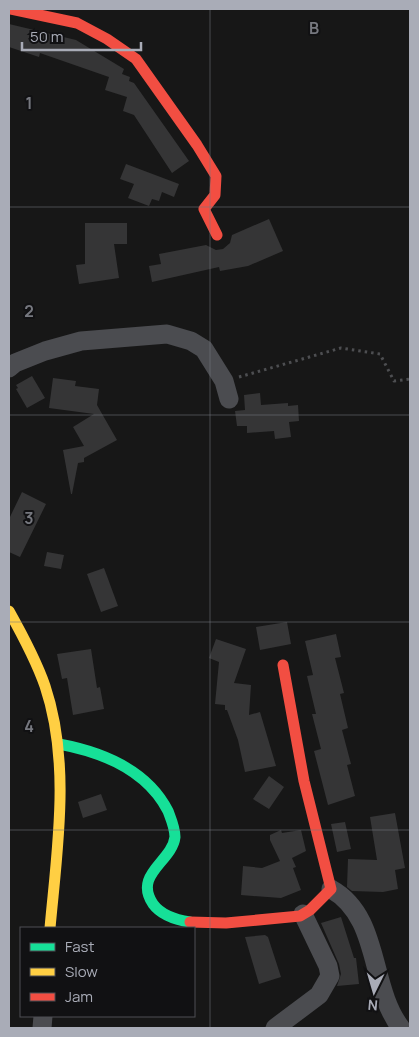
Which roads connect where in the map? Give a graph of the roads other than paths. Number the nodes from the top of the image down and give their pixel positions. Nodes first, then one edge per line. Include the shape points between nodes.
1 (11, 9) edge
2 (217, 235) dead end
3 (9, 368) edge
4 (229, 399) dead end
5 (9, 611) edge
6 (283, 666) dead end
7 (59, 744) junction
8 (331, 889) junction
9 (303, 914) junction
10 (50, 927) edge
11 (276, 1028) edge
12 (401, 1028) edge

1 - 2 street via 77,23 136,59 198,145 216,176 215,196 204,209
3 - 4 street via 63,345 167,334 191,341 204,349 224,381
5 - 7 street via 42,676
6 - 8 street via 304,781
7 - 9 street via 82,747 126,768 154,788 166,806 174,840 149,877 147,886 158,910 198,922 246,922
7 - 10 street via 61,810
8 - 9 street
8 - 12 street via 348,903 364,928 386,998
9 - 11 street via 330,976 319,995

